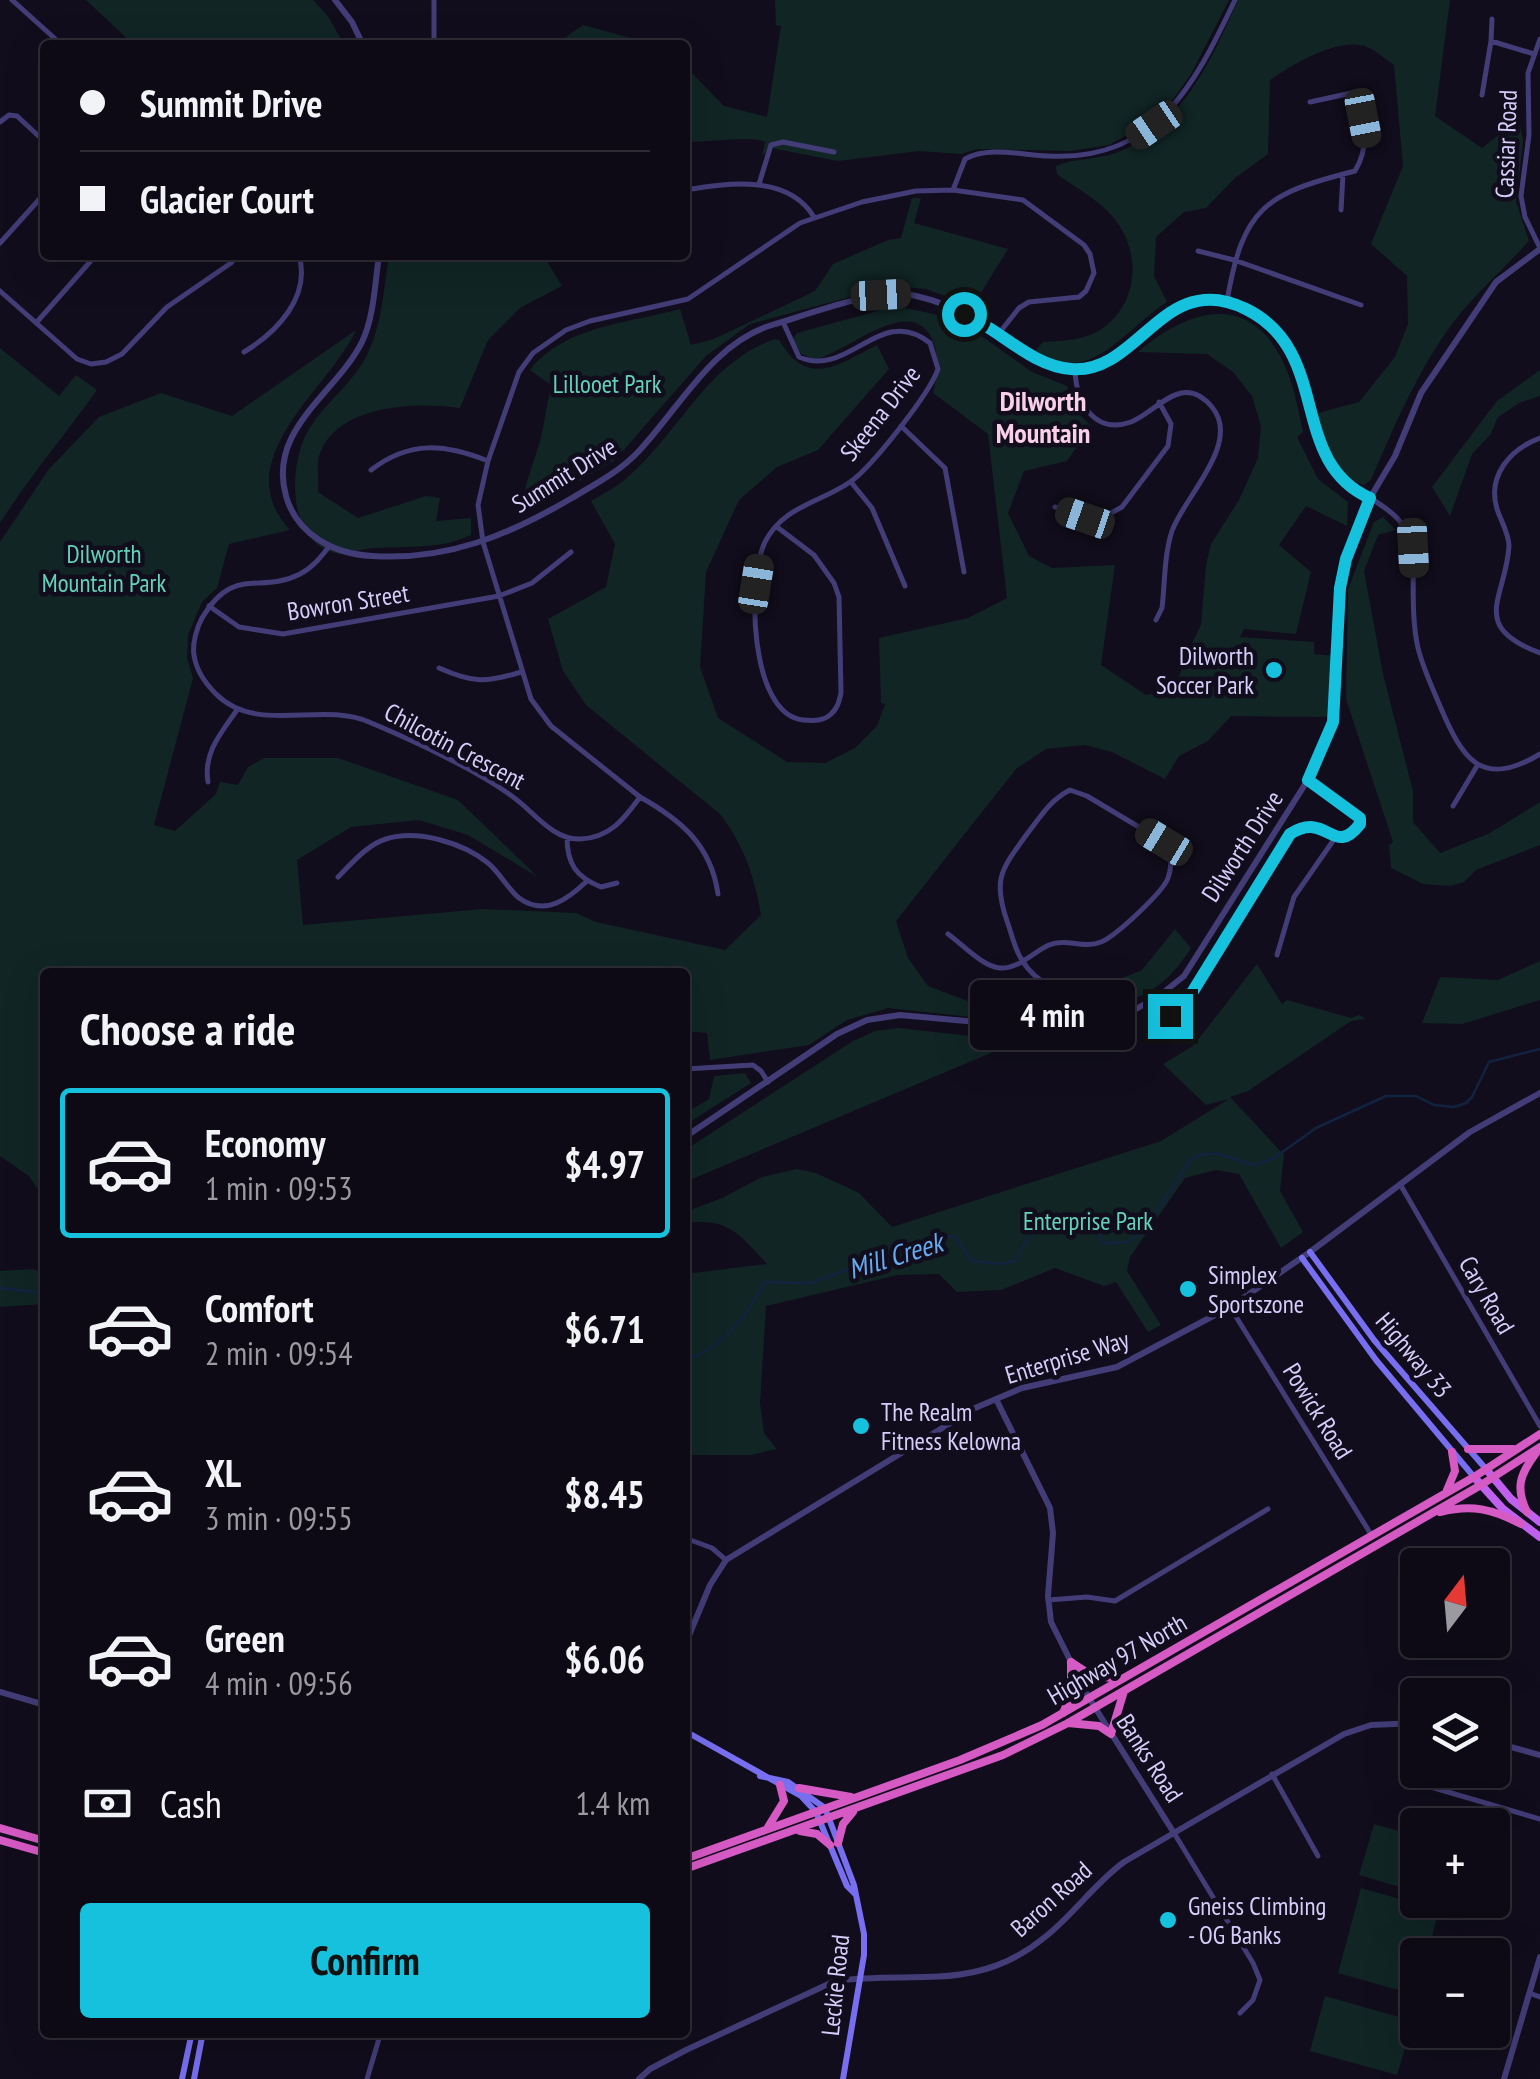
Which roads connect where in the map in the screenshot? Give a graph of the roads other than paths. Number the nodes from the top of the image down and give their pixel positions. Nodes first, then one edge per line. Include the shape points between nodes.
1 (12, 0) edge
2 (335, 0) edge
3 (434, 0) edge
4 (1235, 0) edge
5 (1492, 20) dead end
6 (56, 40) edge
7 (361, 40) edge
8 (434, 40) edge
9 (1540, 40) edge
10 (1491, 41) junction
11 (1534, 54) junction
12 (1482, 96) dead end
13 (1310, 102) dead end
14 (0, 122) edge
15 (40, 137) edge
16 (834, 152) dead end
17 (1342, 174) junction
18 (759, 184) junction
19 (690, 189) edge
20 (953, 190) junction
21 (40, 198) edge
22 (1342, 210) dead end
23 (814, 217) junction
24 (0, 242) edge
25 (1540, 248) edge
26 (1198, 251) dead end
27 (92, 260) edge
28 (233, 260) edge
29 (300, 260) edge
30 (378, 260) edge
31 (1234, 260) junction
32 (0, 291) edge
33 (1227, 302) junction
34 (1361, 305) dead end
35 (36, 322) junction
36 (783, 322) junction
37 (1000, 332) junction
38 (244, 352) dead end
39 (1075, 370) junction
40 (1159, 402) junction
41 (901, 426) junction
42 (1540, 438) edge
43 (488, 461) junction
44 (370, 470) dead end
45 (851, 482) junction
46 (1370, 498) junction
47 (1055, 507) dead end
48 (777, 528) junction
49 (483, 542) junction
50 (328, 548) junction
51 (571, 552) dead end
52 (964, 572) dead end
53 (905, 586) dead end
54 (499, 596) junction
55 (209, 606) junction
56 (1156, 620) dead end
57 (1540, 654) edge
58 (440, 668) dead end
59 (521, 672) junction
60 (237, 710) junction
61 (1540, 754) edge
62 (1477, 766) junction
63 (1308, 780) junction
64 (208, 782) dead end
65 (640, 798) junction
66 (1454, 806) dead end
67 (567, 837) junction
68 (1336, 838) junction
69 (338, 877) dead end
70 (587, 881) junction
71 (617, 883) dead end
72 (718, 894) dead end
73 (948, 934) dead end
74 (1277, 954) dead end
75 (1022, 962) junction
76 (1170, 1016) dead end
77 (1084, 1030) junction
78 (690, 1070) edge
79 (768, 1082) junction
80 (1540, 1093) edge
81 (690, 1135) edge
82 (1400, 1184) junction
83 (1310, 1252) junction
84 (1302, 1258) junction
85 (1230, 1306) junction
86 (996, 1400) junction
87 (1540, 1426) edge
88 (1540, 1434) edge
89 (1518, 1448) junction
90 (1540, 1448) edge
91 (1468, 1449) junction
92 (1452, 1452) junction
93 (1486, 1469) junction
94 (1474, 1477) junction
95 (1493, 1478) junction
96 (1481, 1485) junction
97 (1446, 1492) junction
98 (1268, 1509) dead end
99 (1527, 1512) junction
100 (1431, 1514) junction
101 (1540, 1522) edge
102 (1522, 1524) junction
103 (1372, 1536) junction
104 (1540, 1537) edge
105 (690, 1540) edge
106 (1365, 1552) junction
107 (726, 1560) junction
108 (1048, 1600) junction
109 (690, 1633) edge
110 (1071, 1662) junction
111 (1123, 1678) junction
112 (1124, 1691) junction
113 (0, 1692) edge
114 (1089, 1698) junction
115 (40, 1704) edge
116 (1094, 1708) junction
117 (1062, 1713) junction
118 (1068, 1723) junction
119 (1400, 1723) edge
120 (690, 1734) edge
121 (1110, 1734) junction
122 (1510, 1747) edge
123 (1540, 1755) edge
124 (1272, 1774) junction
125 (760, 1776) junction
126 (780, 1784) junction
127 (799, 1788) junction
128 (1434, 1788) edge
129 (855, 1798) junction
130 (856, 1808) junction
131 (822, 1815) junction
132 (1540, 1819) edge
133 (0, 1828) edge
134 (765, 1830) junction
135 (796, 1830) junction
136 (1174, 1833) junction
137 (0, 1840) edge
138 (40, 1840) edge
139 (834, 1844) junction
140 (40, 1852) edge
141 (1318, 1856) dead end
142 (690, 1857) edge
143 (690, 1867) edge
144 (1540, 1958) edge
145 (861, 1978) junction
146 (1530, 1993) junction
147 (1540, 1997) edge
148 (1240, 2013) dead end
149 (191, 2038) edge
150 (203, 2038) edge
151 (379, 2038) edge
152 (1508, 2078) edge
153 (182, 2079) edge
154 (194, 2079) edge
155 (367, 2079) edge
156 (639, 2079) edge
157 (843, 2079) edge

1 - 6 street
2 - 7 street
3 - 8 street
4 - 20 street via 1190,86 1146,131 1119,146 1055,157 977,152 964,159
5 - 10 street
9 - 11 street, Cassiar Road
10 - 11 street
10 - 12 street
11 - 25 street, Cassiar Road via 1520,196
13 - 17 street via 1356,92 1367,137 1364,155 1355,172
14 - 15 street via 17,116
16 - 18 street via 771,145
17 - 22 street
17 - 31 street via 1274,200 1247,228
18 - 19 street
18 - 23 street via 794,197
20 - 23 street via 888,196
20 - 37 street via 1023,200 1084,245 1094,264 1080,297 1030,302
21 - 24 street
23 - 43 street via 688,299 590,321 548,340 518,372
25 - 46 street, Dilworth Drive via 1496,282 1470,317 1421,392
26 - 31 street
27 - 35 street
28 - 35 street via 106,362 77,359
29 - 38 street via 285,320
30 - 50 street via 364,338 300,420 282,474 286,499 304,528
31 - 33 street
31 - 34 street
32 - 35 street
33 - 39 street via 1181,304 1108,362
33 - 46 street via 1276,326 1296,357 1322,452
36 - 37 street, Summit Drive via 905,294
36 - 41 street, Skeena Drive via 799,356 813,363 888,332 906,330 930,342 938,369
36 - 49 street, Summit Drive via 742,339 714,362 619,470
37 - 39 street, Summit Drive via 1044,364
39 - 40 street via 1082,407 1104,422 1134,421
40 - 47 street via 1171,424 1168,446 1122,507 1100,519
40 - 56 street via 1170,395 1198,397 1211,406 1220,432 1215,454 1173,528
41 - 45 street, Skeena Drive
41 - 52 street via 945,468
42 - 57 street via 1513,453 1494,494 1509,546 1497,590 1499,622 1516,644
43 - 44 street via 456,448 426,447
43 - 49 street via 478,504
45 - 48 street, Skeena Drive via 792,510
45 - 53 street via 872,508
46 - 62 street via 1394,512 1409,534 1417,646 1457,745
46 - 63 street, Dilworth Drive via 1340,588 1333,722
48 - 48 street, Skeena Drive via 766,540 758,572 757,656 786,712 816,721 829,717 841,694 839,597 827,568
49 - 50 street, Summit Drive via 390,558
49 - 54 street
50 - 55 street via 299,574 228,588
51 - 54 street, Bowron Street via 532,583
54 - 55 street, Bowron Street via 283,634 239,627
54 - 59 street
55 - 60 street via 193,653 204,682
58 - 59 street via 486,682
59 - 65 street via 551,726
60 - 64 street via 210,750
60 - 67 street, Chilcotin Crescent via 365,720 502,789
61 - 62 street via 1519,767
62 - 66 street
63 - 68 street via 1360,818 1354,832
63 - 77 street, Dilworth Drive via 1184,976 1129,1013
65 - 67 street via 609,833
65 - 72 street via 685,826 699,843
67 - 70 street via 574,871
68 - 74 street via 1294,897
68 - 76 street via 1316,826 1290,834 1190,996
69 - 70 street via 384,839 410,836 473,852 521,900 540,906 556,905
70 - 71 street via 601,887
73 - 75 street via 1000,968
75 - 75 street via 998,884 1002,868 1054,798 1070,790 1087,796 1164,842 1170,854 1166,884 1115,932 1086,946 1050,944
75 - 77 street via 1064,994
77 - 79 street, Dilworth Drive via 1030,1032 900,1015 867,1020
78 - 79 street via 753,1065
79 - 81 street, Dilworth Drive
80 - 82 street, Enterprise Way via 1470,1132
82 - 83 street, Enterprise Way
82 - 87 street, Cary Road
83 - 84 street, Enterprise Way
83 - 91 main road, Highway 33 via 1374,1340
84 - 85 street, Enterprise Way
84 - 92 main road, Highway 33
85 - 86 street, Enterprise Way via 1117,1367
85 - 103 street, Powick Road
86 - 107 street, Enterprise Way
86 - 108 street, Banks Road via 1050,1508
88 - 89 highway, Highway 97 North
89 - 91 highway
89 - 93 highway, Highway 97 North
90 - 95 highway, Highway 97 North
90 - 99 highway via 1519,1484
91 - 93 main road, Highway 33
92 - 94 main road, Highway 33
92 - 97 highway via 1455,1471
93 - 94 highway, Highway 97 North
93 - 95 main road, Highway 33
94 - 96 main road, Highway 33
94 - 97 highway, Highway 97 North
95 - 96 highway, Highway 97 North
95 - 99 main road, Highway 33
96 - 100 highway, Highway 97 North
96 - 102 main road, Highway 33
97 - 103 highway, Highway 97 North
98 - 108 street via 1115,1601
99 - 101 main road, Highway 33
100 - 102 highway via 1477,1506
100 - 106 highway, Highway 97 North
102 - 104 main road, Highway 33
103 - 106 highway
103 - 111 highway, Highway 97 North
105 - 107 street
106 - 112 highway, Highway 97 North
107 - 109 street, Enterprise Way
108 - 110 street, Banks Road
110 - 111 highway via 1091,1676
110 - 114 street, Banks Road
110 - 117 highway via 1071,1694
111 - 114 highway, Highway 97 North
112 - 116 highway, Highway 97 North
112 - 121 highway
113 - 115 street
114 - 116 street, Banks Road
114 - 117 highway, Highway 97 North
116 - 118 highway, Highway 97 North
116 - 121 street, Banks Road
117 - 129 highway, Highway 97 North
118 - 121 highway
118 - 130 highway, Highway 97 North
119 - 124 street, Baron Road via 1344,1734
120 - 125 main road, Leckie Road
121 - 136 street, Banks Road
122 - 123 street
124 - 136 street, Baron Road
124 - 141 street
125 - 126 main road, Leckie Road
125 - 127 main road, Leckie Road
126 - 131 main road, Leckie Road
126 - 134 highway via 782,1808
127 - 129 highway
127 - 131 main road, Leckie Road
128 - 132 street
129 - 131 highway, Highway 97 North
130 - 131 highway, Highway 97 North
130 - 139 highway
131 - 134 highway, Highway 97 North
131 - 135 highway, Highway 97 North
131 - 139 main road, Leckie Road
133 - 138 highway
134 - 142 highway, Highway 97 North
135 - 139 highway
135 - 143 highway, Highway 97 North
136 - 145 street, Baron Road via 1102,1878 1042,1940 992,1968 930,1980
136 - 148 street, Banks Road via 1260,1980
137 - 140 highway
139 - 145 main road, Leckie Road via 864,1934
144 - 146 street
145 - 156 street, Baron Road via 792,2001
145 - 157 main road, Leckie Road
146 - 147 street
146 - 152 street
149 - 153 main road
150 - 154 main road
151 - 155 street

